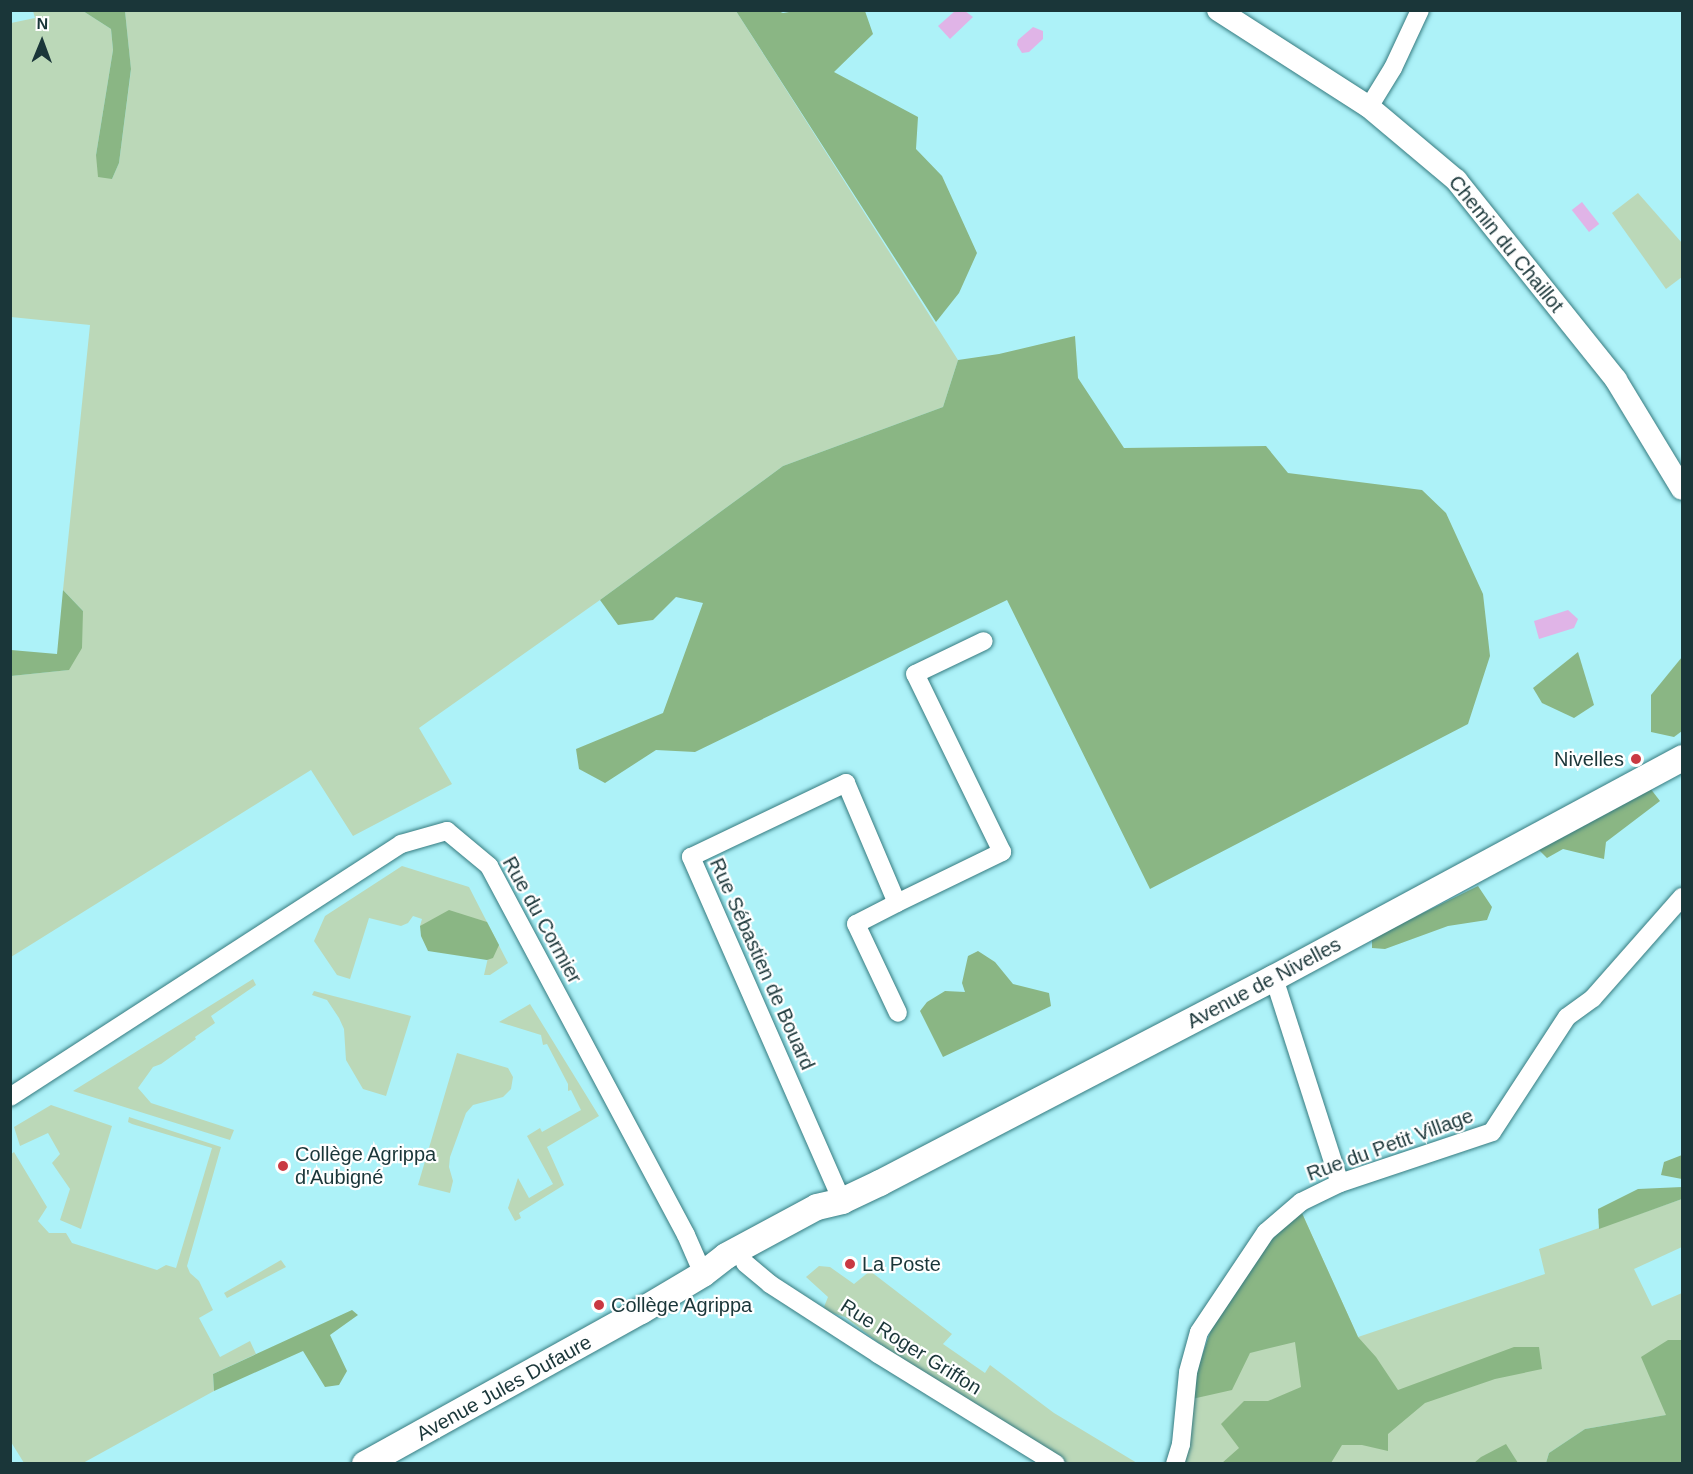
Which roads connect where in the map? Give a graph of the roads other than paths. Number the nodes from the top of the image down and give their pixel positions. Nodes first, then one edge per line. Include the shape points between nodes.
1 (1218, 10) edge
2 (1420, 10) edge
3 (1369, 107) junction
4 (1683, 489) edge
5 (984, 641) dead end
6 (1683, 758) edge
7 (1683, 897) edge
8 (897, 903) junction
9 (1274, 978) junction
10 (898, 1013) dead end
11 (10, 1097) edge
12 (1340, 1183) junction
13 (842, 1201) junction
14 (745, 1263) junction
15 (703, 1274) junction
16 (365, 1464) edge
17 (1056, 1464) edge
18 (1175, 1464) edge

1 - 3 street, Chemin du Chaillot
2 - 3 street via 1398,59
3 - 4 street, Chemin du Chaillot via 1456,180 1616,380
5 - 8 street via 915,674 1002,852
6 - 9 main road, Avenue de Nivelles
7 - 12 street, Rue du Petit Village via 1593,998 1567,1017 1491,1132
8 - 10 street via 856,924
8 - 13 street, Rue Sébastien de Bouard via 846,783 691,857
9 - 12 street
9 - 13 main road, Avenue de Nivelles
11 - 15 street, Rue du Cormier via 401,844 447,831 489,866 686,1235
12 - 18 street, Rue du Petit Village via 1301,1202 1266,1232 1199,1332 1188,1372 1181,1444
13 - 14 main road, Avenue de Nivelles via 827,1220
13 - 15 main road, Avenue de Nivelles via 817,1207 726,1256
14 - 15 main road, Avenue de Nivelles via 727,1273
14 - 17 street, Rue Roger Griffon via 770,1284 868,1348
15 - 16 main road, Avenue Jules Dufaure

